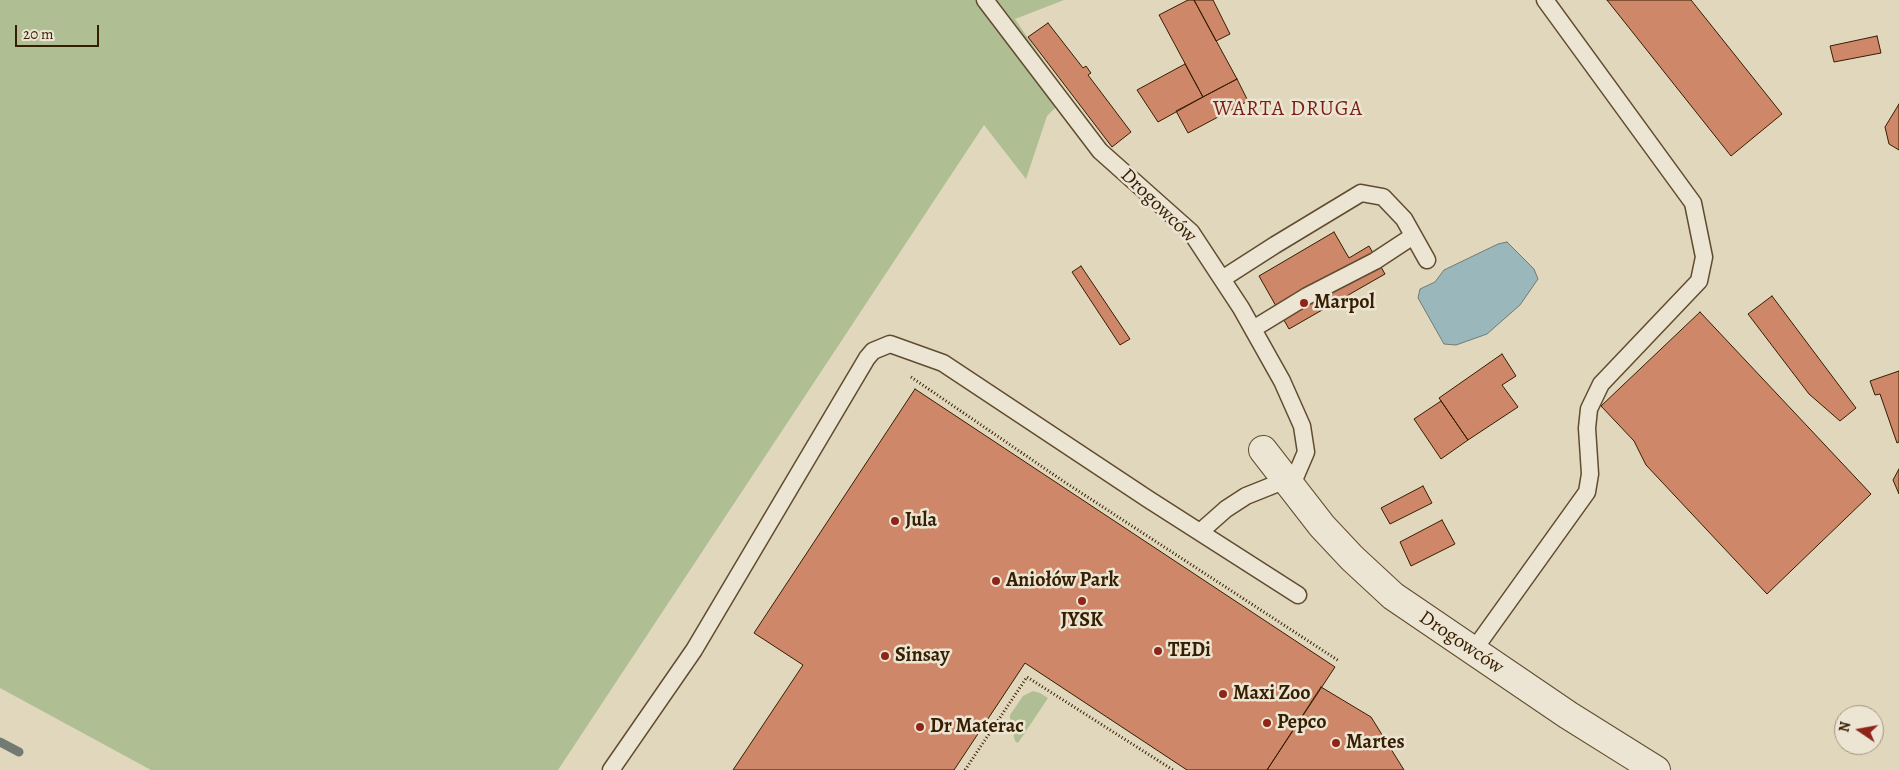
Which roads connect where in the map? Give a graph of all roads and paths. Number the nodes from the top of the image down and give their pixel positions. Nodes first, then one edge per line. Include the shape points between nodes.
1 (985, 0) edge
2 (1545, 0) edge
3 (1413, 236) junction
4 (1427, 260) dead end
5 (1222, 279) junction
6 (1253, 329) junction
7 (873, 351) junction
8 (1263, 450) dead end
9 (1289, 484) junction
10 (1200, 532) junction
11 (1298, 595) dead end
12 (1473, 651) junction
13 (1340, 662) dead end
14 (611, 770) edge
15 (964, 770) edge
16 (1173, 770) edge
17 (1656, 770) edge

1 - 5 lane, Drogowców via 1100,151 1191,232
2 - 12 lane via 1693,203 1704,257 1698,281 1601,384 1589,409 1590,474 1587,492
3 - 4 lane
3 - 5 lane via 1404,220 1383,198 1361,194
3 - 6 lane via 1375,261 1307,296
5 - 6 lane, Drogowców
6 - 9 lane, Drogowców via 1302,426 1306,452
7 - 10 lane via 890,344 944,363
7 - 13 path via 1071,486
7 - 14 lane via 694,650
8 - 9 street, Drogowców
9 - 10 lane via 1246,496
9 - 12 street, Drogowców via 1346,552 1393,596
10 - 11 lane
12 - 17 street, Drogowców
15 - 16 path via 1027,677

